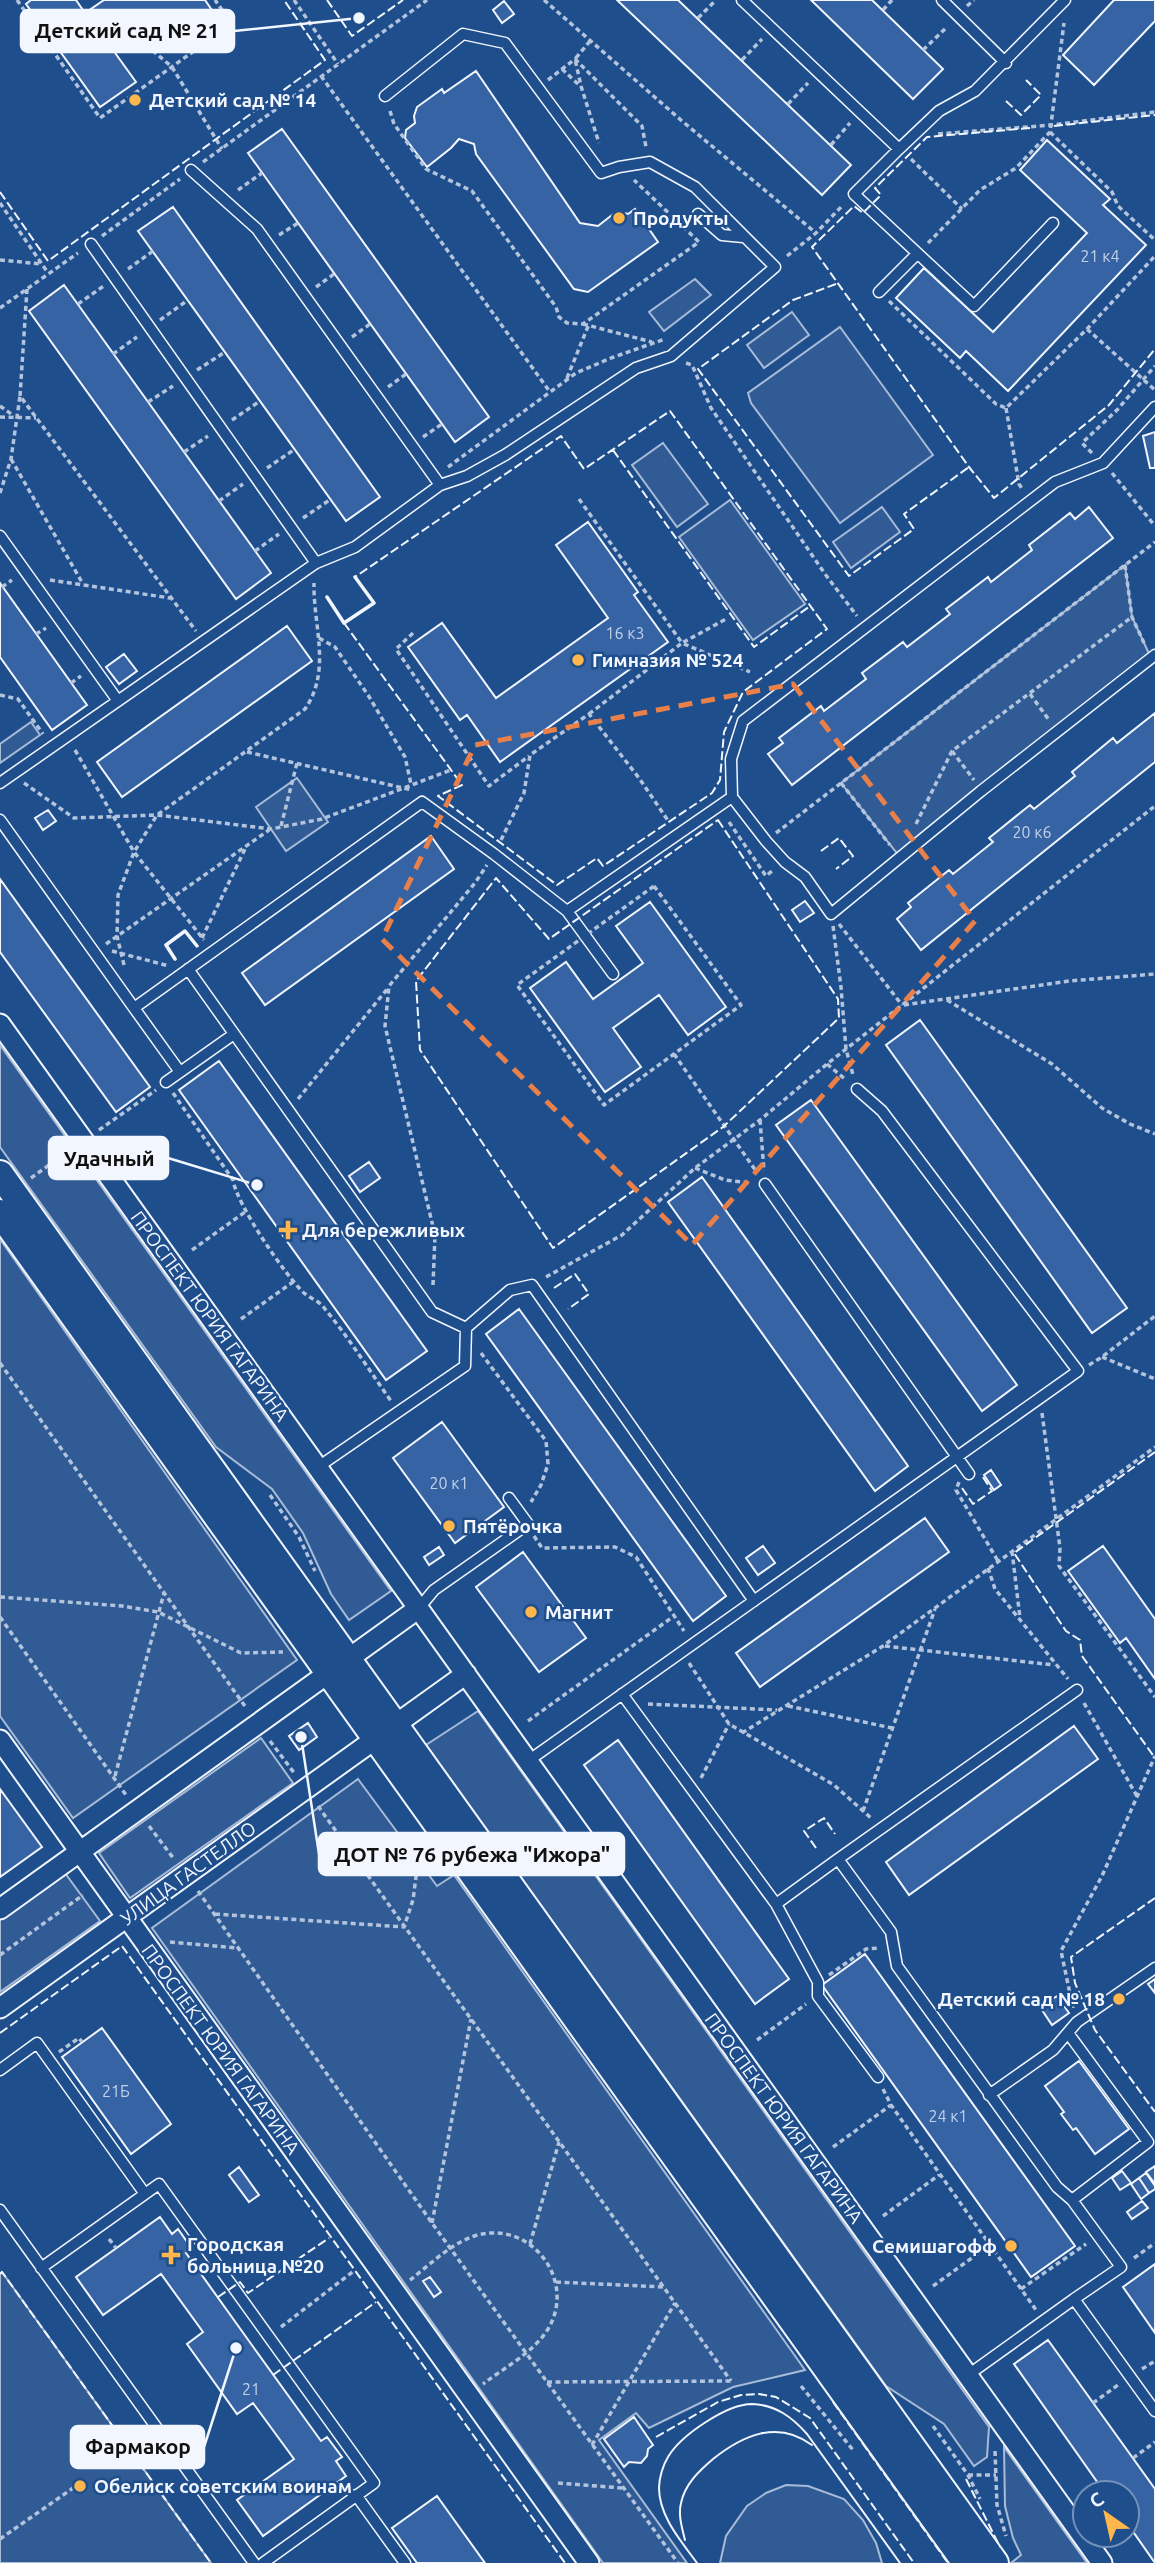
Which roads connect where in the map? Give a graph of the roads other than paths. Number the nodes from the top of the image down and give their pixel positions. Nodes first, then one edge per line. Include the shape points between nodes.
1 (742, 0) edge
2 (942, 0) edge
3 (1065, 0) edge
4 (1006, 63) junction
5 (385, 96) road end
6 (899, 149) junction
7 (191, 170) road end
8 (698, 214) dead end
9 (1053, 223) dead end
10 (744, 237) junction
11 (91, 244) road end
12 (917, 254) junction
13 (879, 292) road end
14 (1155, 407) edge
15 (440, 485) junction
16 (0, 536) edge
17 (316, 563) junction
18 (1153, 656) edge
19 (118, 701) junction
20 (0, 783) edge
21 (732, 797) junction
22 (0, 820) edge
23 (567, 911) junction
24 (188, 969) junction
25 (613, 974) dead end
26 (134, 1008) junction
27 (0, 1024) edge
28 (234, 1034) junction
29 (180, 1072) junction
30 (166, 1082) road end
31 (857, 1089) road end
32 (12, 1178) edge
33 (765, 1184) road end
34 (0, 1213) edge
35 (466, 1328) junction
36 (957, 1457) junction
37 (318, 1466) junction
38 (967, 1471) road end
39 (509, 1498) dead end
40 (754, 1601) junction
41 (419, 1608) junction
42 (338, 1666) junction
43 (466, 1674) junction
44 (1077, 1690) road end
45 (622, 1694) junction
46 (385, 1732) junction
47 (0, 1740) edge
48 (528, 1761) junction
49 (80, 1852) junction
50 (838, 1859) junction
51 (776, 1904) junction
52 (0, 1909) edge
53 (127, 1917) junction
54 (1155, 1968) edge
55 (0, 2008) edge
56 (1068, 2033) junction
57 (0, 2070) edge
58 (878, 2077) road end
59 (989, 2095) junction
60 (145, 2194) junction
61 (1072, 2200) junction
62 (0, 2210) edge
63 (41, 2268) junction
64 (1074, 2299) junction
65 (968, 2375) junction
66 (1155, 2411) edge
67 (356, 2495) junction
68 (1001, 2552) edge
69 (254, 2563) edge
70 (263, 2563) edge
71 (405, 2563) edge
72 (589, 2563) edge
73 (966, 2563) edge
74 (1102, 2563) edge

1 - 6 lane
2 - 4 lane
3 - 4 lane
4 - 6 lane via 975,91 939,111
5 - 10 lane via 463,34 505,43 601,173 650,162 695,187
6 - 12 lane via 854,194
7 - 15 lane via 257,229
8 - 10 lane via 722,235
9 - 12 lane via 974,306
10 - 15 lane via 775,267 671,356 636,368 505,455
11 - 17 lane
12 - 13 lane
14 - 21 lane via 1103,463 1055,482 743,721 731,759
15 - 17 lane via 355,547
16 - 19 lane
17 - 19 lane
18 - 21 lane via 831,914 805,877 785,862
19 - 20 lane
21 - 23 lane
22 - 26 lane
23 - 24 lane via 422,802
23 - 25 lane
24 - 26 lane
24 - 28 lane
26 - 29 lane
27 - 37 street, ПРОСПЕКТ ЮРИЯ ГАГАРИНА
28 - 29 lane
28 - 35 lane via 432,1312
29 - 30 lane
31 - 36 lane via 882,1111 1077,1371
32 - 42 main road
33 - 36 lane
34 - 42 main road
35 - 37 lane via 465,1366
35 - 40 lane via 510,1290 532,1285
36 - 38 lane
36 - 40 lane
37 - 41 street, ПРОСПЕКТ ЮРИЯ ГАГАРИНА
39 - 41 lane via 524,1521 435,1590
40 - 45 lane
41 - 42 street
41 - 43 street, ПРОСПЕКТ ЮРИЯ ГАГАРИНА
42 - 46 main road
42 - 49 street
43 - 46 street
43 - 48 street, ПРОСПЕКТ ЮРИЯ ГАГАРИНА
44 - 50 lane
45 - 48 lane
45 - 51 lane
46 - 53 street, УЛИЦА ГАСТЕЛЛО
46 - 68 main road
46 - 73 main road
47 - 49 street, ПРОСПЕКТ ЮРИЯ ГАГАРИНА
48 - 65 street, ПРОСПЕКТ ЮРИЯ ГАГАРИНА
49 - 52 street
49 - 53 street, ПРОСПЕКТ ЮРИЯ ГАГАРИНА
50 - 51 lane
50 - 59 lane via 891,1932 897,1966
51 - 58 lane via 818,1982 818,1996
53 - 55 street, УЛИЦА ГАСТЕЛЛО
53 - 72 street, ПРОСПЕКТ ЮРИЯ ГАГАРИНА
54 - 56 lane
56 - 59 lane via 1053,2050
56 - 61 lane via 1148,2142
57 - 60 lane via 37,2043
59 - 61 lane via 1057,2187
60 - 63 lane
60 - 67 lane via 159,2184 374,2483
61 - 64 lane via 1121,2267
62 - 63 lane
63 - 69 lane
64 - 65 lane
64 - 66 lane
65 - 74 street, ПРОСПЕКТ ЮРИЯ ГАГАРИНА
67 - 70 lane
67 - 71 lane

